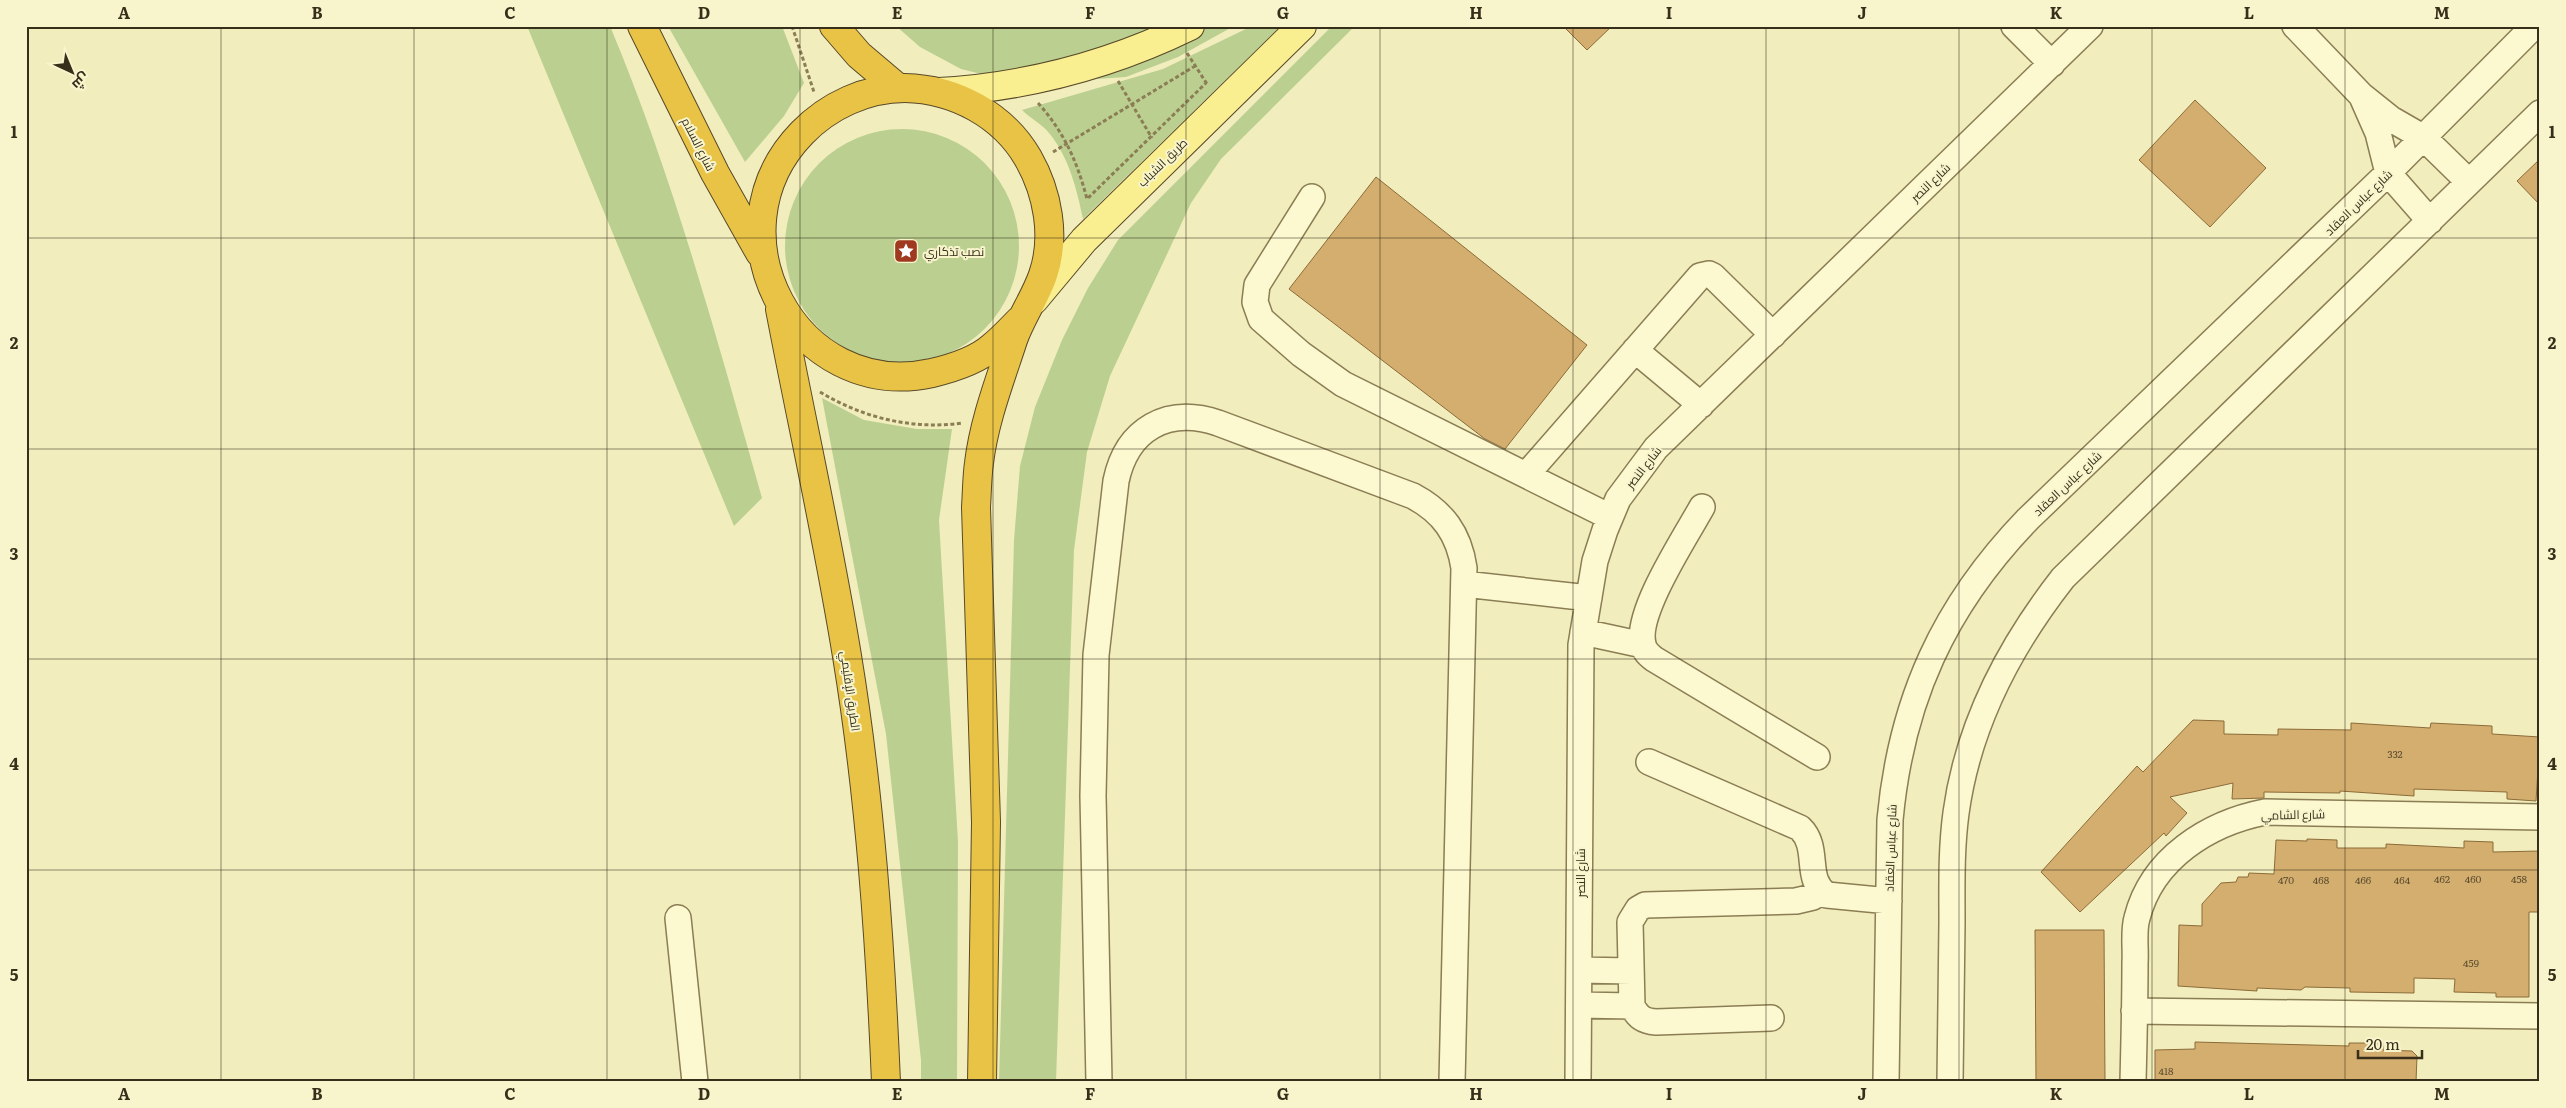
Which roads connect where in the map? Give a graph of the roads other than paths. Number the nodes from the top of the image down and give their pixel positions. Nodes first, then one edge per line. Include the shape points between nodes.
1 (642, 26) edge
2 (834, 26) edge
3 (1302, 26) edge
4 (2014, 26) edge
5 (2090, 26) edge
6 (2295, 26) edge
7 (2534, 26) edge
8 (1182, 30) edge
9 (2512, 37) edge
10 (2052, 64) junction
11 (898, 88) junction
12 (939, 92) junction
13 (2361, 94) junction
14 (2540, 113) edge
15 (2424, 138) junction
16 (2388, 174) junction
17 (2469, 182) junction
18 (1312, 197) dead end
19 (2430, 221) junction
20 (762, 258) junction
21 (779, 305) junction
22 (1025, 312) junction
23 (1773, 335) junction
24 (1635, 350) junction
25 (1701, 405) junction
26 (1527, 474) junction
27 (1702, 507) dead end
28 (1610, 517) junction
29 (1464, 584) junction
30 (1589, 598) junction
31 (1583, 632) junction
32 (1643, 645) junction
33 (1817, 757) dead end
34 (1649, 762) dead end
35 (2540, 817) edge
36 (1821, 892) junction
37 (1889, 901) junction
38 (678, 918) dead end
39 (1579, 970) junction
40 (1631, 971) junction
41 (1579, 1005) junction
42 (1632, 1006) junction
43 (2134, 1011) junction
44 (2540, 1016) edge
45 (1771, 1018) dead end
46 (696, 1082) edge
47 (886, 1082) edge
48 (982, 1082) edge
49 (1099, 1082) edge
50 (1452, 1082) edge
51 (1578, 1082) edge
52 (1886, 1082) edge
53 (1950, 1082) edge
54 (2133, 1082) edge

1 - 20 highway, شارع السلام via 706,156
2 - 11 highway via 859,55
3 - 22 main road, طريق الشباب via 1084,240
4 - 10 street
5 - 10 street, شارع النصر
6 - 13 street
7 - 9 street, شارع عباس العقاد
8 - 12 main road via 1105,60 1018,83
9 - 15 street, شارع عباس العقاد
10 - 23 street, شارع النصر
11 - 12 highway
11 - 20 highway via 867,93 839,104 813,121 792,143 776,169 765,197 760,228
12 - 22 highway via 971,104 999,122 1022,146 1038,175 1048,207 1049,241 1043,274
13 - 15 street via 2391,119
13 - 16 street via 2378,133
14 - 17 street
15 - 16 street, شارع عباس العقاد
15 - 17 street
16 - 19 street
16 - 37 street, شارع عباس العقاد via 2028,519 1964,595 1929,661 1899,751 1890,820
17 - 19 street
18 - 26 street via 1257,285 1255,302 1261,319 1301,354 1343,384
19 - 53 street via 2063,578 2034,616 2000,673 1972,744 1956,811 1951,880
20 - 21 highway
21 - 22 highway via 804,337 837,361 875,374 916,377 955,368 991,348
21 - 47 highway, الطريق الإقليمي via 847,658 868,822 883,1002
22 - 48 highway via 988,419 979,462 976,507 986,822
23 - 24 street via 1713,276 1704,274
23 - 25 street, شارع النصر
24 - 25 street
24 - 26 street
25 - 28 street, شارع النصر via 1656,448 1618,500
26 - 28 street
27 - 32 street via 1652,598 1646,614
28 - 30 street, شارع النصر via 1595,561
29 - 30 street
29 - 49 street via 1462,553 1450,525 1440,513 1413,496 1218,423 1193,417 1174,418 1156,424 1133,442 1125,454 1116,482 1096,655 1093,796
29 - 50 street
30 - 31 street, شارع النصر
31 - 32 street
31 - 39 street, شارع النصر
32 - 33 street via 1654,659
34 - 36 street via 1800,828 1811,844 1815,881
35 - 43 street, شارع الشامي via 2266,812 2224,823 2205,832 2176,855 2156,878 2136,918
36 - 37 street
36 - 40 street via 1796,901 1645,905 1638,909 1630,922
37 - 52 street, شارع عباس العقاد
38 - 46 street
39 - 40 street
39 - 41 street, شارع النصر
40 - 42 street
41 - 42 street
41 - 51 street, شارع النصر
42 - 45 street via 1641,1018 1656,1022
43 - 44 street
43 - 54 street, شارع الشامي

